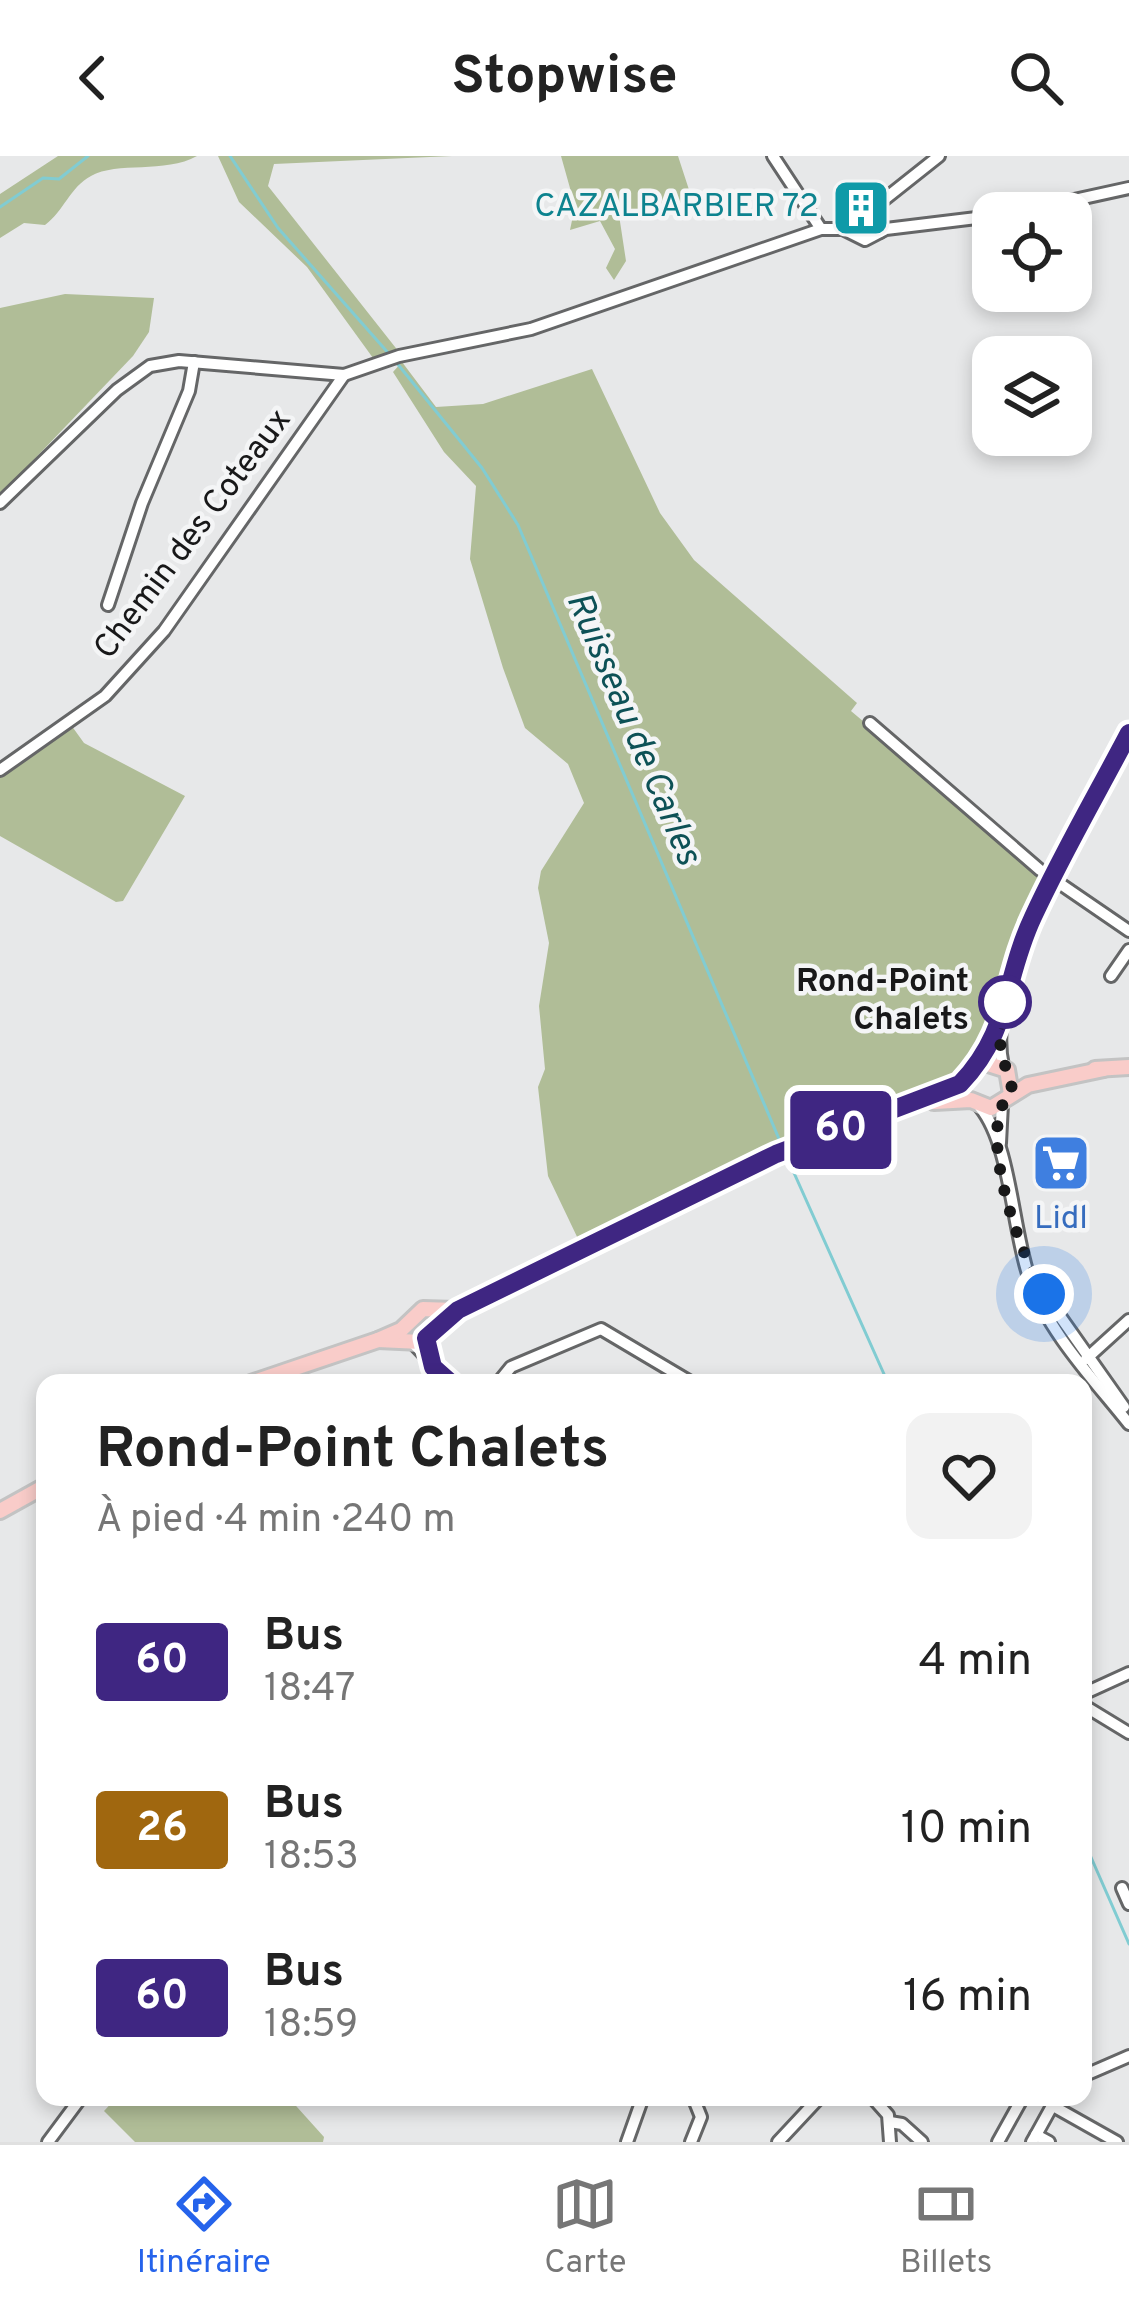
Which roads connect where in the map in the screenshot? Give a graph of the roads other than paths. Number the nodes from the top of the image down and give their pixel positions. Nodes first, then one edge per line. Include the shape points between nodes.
1 (773, 156) edge
2 (938, 156) edge
3 (1129, 188) edge
4 (1092, 196) edge
5 (972, 220) edge
6 (820, 229) junction
7 (880, 232) junction
8 (194, 362) junction
9 (344, 375) junction
10 (0, 503) edge
11 (108, 605) dead end
12 (870, 723) dead end
13 (1128, 736) edge
14 (0, 770) edge
15 (1053, 880) junction
16 (1129, 932) edge
17 (1129, 950) edge
18 (1111, 976) dead end
19 (1000, 1030) junction
20 (982, 1062) junction
21 (1129, 1067) edge
22 (1005, 1068) junction
23 (1104, 1070) junction
24 (967, 1077) junction
25 (1006, 1099) junction
26 (975, 1103) junction
27 (916, 1104) junction
28 (1000, 1152) junction
29 (432, 1310) junction
30 (458, 1310) junction
31 (1129, 1320) edge
32 (417, 1334) junction
33 (1083, 1354) junction
34 (278, 1374) edge
35 (441, 1374) edge
36 (505, 1374) edge
37 (677, 1374) edge
38 (1129, 1414) edge
39 (1129, 1424) edge
40 (36, 1491) edge
41 (0, 1511) edge
42 (1129, 1673) edge
43 (1092, 1690) edge
44 (1092, 1710) edge
45 (1129, 1732) edge
46 (1122, 1888) dead end
47 (1129, 1904) edge
48 (1129, 2056) edge
49 (1092, 2072) edge
50 (75, 2106) edge
51 (641, 2106) edge
52 (697, 2106) edge
53 (812, 2106) edge
54 (878, 2106) edge
55 (1018, 2106) edge
56 (1052, 2106) edge
57 (1063, 2106) edge
58 (890, 2122) junction
59 (52, 2137) edge
60 (1034, 2138) edge
61 (66, 2142) edge
62 (627, 2142) edge
63 (691, 2142) edge
64 (778, 2142) edge
65 (890, 2142) edge
66 (922, 2142) edge
67 (998, 2142) edge
68 (1049, 2142) edge
69 (1117, 2142) edge

1 - 6 street
2 - 7 street via 876,206
3 - 4 street
5 - 7 street
6 - 7 street via 865,240
6 - 9 street via 531,328
8 - 9 street
8 - 10 street via 161,362 137,373
8 - 11 street
9 - 14 street, Chemin des Coteaux via 164,631 105,696
12 - 15 street
13 - 15 street
15 - 16 street
15 - 19 street via 1022,944
17 - 18 street
19 - 20 street
19 - 22 street
20 - 22 main road
20 - 24 main road
21 - 23 main road
22 - 23 main road via 1027,1075
22 - 25 main road
23 - 25 main road
24 - 26 main road
24 - 27 main road
25 - 26 main road
25 - 28 street
26 - 27 main road
26 - 28 street
27 - 30 main road via 784,1151
28 - 33 street via 1024,1261 1043,1307
29 - 30 main road
29 - 32 main road
29 - 32 main road via 420,1310
30 - 32 main road
31 - 33 street
32 - 34 main road
32 - 35 street
33 - 38 street
33 - 39 street
36 - 37 street via 601,1329
40 - 41 main road
42 - 43 street
44 - 45 street
46 - 47 street
48 - 49 street
50 - 59 street
51 - 62 street
52 - 63 street via 701,2117
53 - 64 street
54 - 58 street
55 - 67 street
56 - 60 street
57 - 69 street
58 - 65 street
58 - 66 street
59 - 61 street
60 - 68 street

